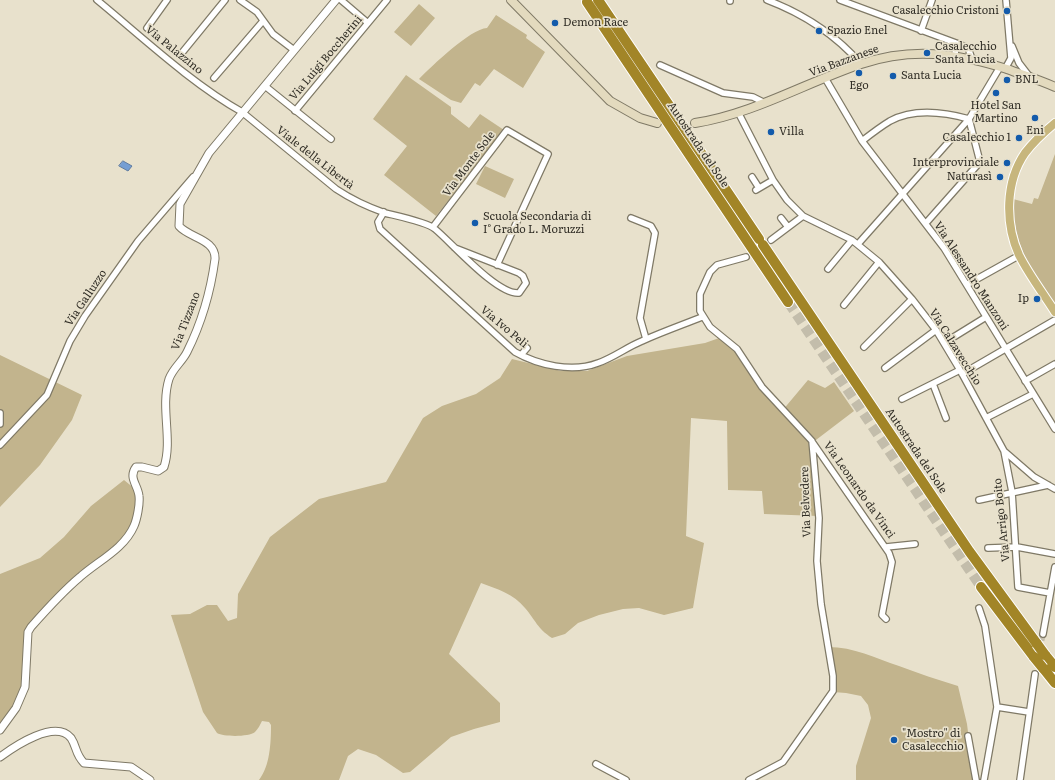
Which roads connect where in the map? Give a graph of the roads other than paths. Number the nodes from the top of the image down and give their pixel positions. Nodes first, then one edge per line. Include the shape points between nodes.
1 (97, 0) edge
2 (167, 0) edge
3 (225, 0) edge
4 (240, 0) edge
5 (336, 0) edge
6 (341, 0) edge
7 (387, 0) edge
8 (511, 0) edge
9 (598, 0) edge
10 (767, 0) edge
11 (840, 0) edge
12 (932, 0) edge
13 (1006, 0) edge
14 (587, 2) dead end
15 (263, 21) junction
16 (368, 23) junction
17 (147, 28) dead end
18 (921, 30) junction
19 (1011, 41) junction
20 (956, 43) junction
21 (294, 50) junction
22 (181, 54) dead end
23 (955, 56) junction
24 (972, 59) junction
25 (861, 64) junction
26 (660, 65) dead end
27 (1003, 68) junction
28 (214, 78) dead end
29 (825, 78) junction
30 (1031, 78) junction
31 (1053, 85) edge
32 (265, 86) junction
33 (763, 102) junction
34 (295, 111) junction
35 (242, 112) junction
36 (738, 112) junction
37 (969, 119) junction
38 (657, 123) dead end
39 (694, 123) dead end
40 (1055, 124) edge
41 (331, 139) dead end
42 (862, 141) junction
43 (200, 168) junction
44 (752, 177) dead end
45 (773, 180) junction
46 (902, 194) junction
47 (384, 212) junction
48 (803, 216) junction
49 (631, 218) dead end
50 (781, 218) dead end
51 (926, 223) junction
52 (433, 227) junction
53 (788, 227) junction
54 (852, 240) junction
55 (764, 241) junction
56 (858, 244) junction
57 (455, 248) junction
58 (1020, 255) junction
59 (746, 257) dead end
60 (879, 262) junction
61 (497, 265) junction
62 (828, 269) dead end
63 (968, 284) junction
64 (912, 300) junction
65 (788, 302) tunnel mouth
66 (844, 305) dead end
67 (1055, 312) edge
68 (702, 317) junction
69 (986, 317) junction
70 (1055, 320) edge
71 (936, 330) junction
72 (646, 339) junction
73 (944, 343) junction
74 (864, 347) dead end
75 (527, 348) dead end
76 (1006, 349) junction
77 (521, 355) junction
78 (1055, 364) edge
79 (885, 368) dead end
80 (961, 372) junction
81 (1025, 381) junction
82 (933, 384) junction
83 (1033, 394) junction
84 (902, 399) dead end
85 (0, 413) edge
86 (946, 418) dead end
87 (986, 418) junction
88 (0, 424) edge
89 (1055, 429) edge
90 (812, 441) junction
91 (0, 445) edge
92 (1004, 450) junction
93 (1048, 485) junction
94 (1055, 489) edge
95 (1012, 492) junction
96 (979, 500) dead end
97 (915, 544) dead end
98 (886, 547) junction
99 (1016, 547) junction
100 (988, 548) dead end
101 (1055, 554) edge
102 (1055, 567) edge
103 (981, 587) tunnel mouth
104 (1050, 593) junction
105 (979, 608) dead end
106 (886, 618) dead end
107 (1043, 634) tunnel mouth
108 (1055, 667) edge
109 (1039, 671) junction
110 (1055, 683) edge
111 (997, 707) junction
112 (1029, 712) junction
113 (0, 730) edge
114 (968, 736) dead end
115 (0, 757) edge
116 (596, 764) dead end
117 (150, 780) edge
118 (626, 780) edge
119 (749, 780) edge
120 (976, 780) edge
121 (984, 780) edge
122 (1020, 780) edge

1 - 35 street, Via Palazzino via 199,83
2 - 17 street
3 - 22 street
4 - 15 street via 257,12
5 - 21 street, Via Tizzano
6 - 16 street
7 - 16 street, Via Luigi Boccherini
8 - 38 main road via 610,100 640,118
9 - 55 highway, Autostrada del Sole
10 - 25 street via 811,20 840,42
11 - 18 street
12 - 18 street
13 - 19 street
14 - 65 highway, Autostrada del Sole
15 - 21 street via 273,34
15 - 28 street
16 - 34 street, Via Luigi Boccherini
18 - 20 street
19 - 27 street via 1011,58
19 - 30 street via 1019,63
20 - 23 street
20 - 24 street via 968,48
21 - 32 street, Via Tizzano
23 - 24 main road, Via Bazzanese
23 - 25 main road, Via Bazzanese via 907,54
24 - 27 main road, Via Bazzanese
25 - 29 main road, Via Bazzanese
26 - 33 street via 723,93 753,97
27 - 30 main road, Via Bazzanese
27 - 37 street
29 - 33 main road, Via Bazzanese
29 - 42 street, Via Alessandro Manzoni
30 - 31 main road, Via Bazzanese
32 - 34 street
32 - 35 street, Via Tizzano
33 - 36 main road, Via Bazzanese
34 - 41 street
35 - 43 street, Via Tizzano
35 - 47 street, Viale della Libertà via 336,189 350,198
36 - 39 main road, Via Bazzanese
36 - 45 street, Via Calzavecchio
37 - 42 street via 934,112 914,114 891,120
37 - 46 street
37 - 51 street via 980,162
40 - 58 main road via 1037,139 1025,154 1013,180 1010,224
42 - 46 street, Via Alessandro Manzoni
43 - 91 street, Via Galluzzo via 138,241 85,316 70,341 47,395
43 - 113 street, Via Tizzano via 180,204 179,226 184,232 208,242 216,253 209,294 187,352 169,379 165,410 167,453 164,467 158,471 142,467 132,472 140,497 130,532 106,558 80,577 30,627 25,687 16,708
44 - 45 street via 757,189
45 - 48 street, Via Calzavecchio via 787,200
46 - 51 street, Via Alessandro Manzoni
46 - 56 street
47 - 52 street, Viale della Libertà
47 - 77 street, Via Ivo Peli via 378,222 380,229 463,306
48 - 53 street
48 - 54 street, Via Calzavecchio
49 - 72 street via 651,226 655,233 640,318
50 - 53 street
51 - 63 street, Via Alessandro Manzoni
52 - 57 street, Viale della Libertà
52 - 61 street, Via Monte Sole via 507,130 548,154
53 - 55 street
54 - 56 street, Via Calzavecchio
54 - 62 street
55 - 108 highway, Autostrada del Sole, bridge via 969,551
56 - 60 street, Via Calzavecchio
57 - 61 street
57 - 61 street, Viale della Libertà via 493,281 511,292 519,293 526,283 523,276
58 - 63 street
58 - 67 main road
59 - 68 street via 717,265 710,272 699,299
60 - 64 street, Via Calzavecchio
60 - 66 street
63 - 69 street, Via Alessandro Manzoni
64 - 71 street, Via Calzavecchio
64 - 74 street
68 - 72 street, Via Ivo Peli
68 - 90 street via 737,349 762,387
69 - 73 street
69 - 76 street, Via Alessandro Manzoni
70 - 76 street
71 - 73 street, Via Calzavecchio
71 - 79 street
72 - 77 street, Via Ivo Peli via 599,363 584,367 550,364
73 - 80 street, Via Calzavecchio
75 - 77 street
76 - 80 street
76 - 81 street, Via Alessandro Manzoni
78 - 81 street
80 - 82 street
80 - 87 street, Via Calzavecchio
81 - 83 street, Via Alessandro Manzoni
82 - 84 street
82 - 86 street
83 - 87 street
83 - 89 street, Via Alessandro Manzoni
85 - 88 street
87 - 92 street, Via Calzavecchio
90 - 98 street, Via Leonardo da Vinci
90 - 119 street, Via Belvedere via 819,518 818,568 821,604 833,676 833,691 783,762
92 - 93 street, Via Calzavecchio
92 - 95 street, Via Arrigo Boito
93 - 94 street, Via Calzavecchio
93 - 95 street
95 - 96 street
95 - 99 street, Via Arrigo Boito
97 - 98 street, Via Leonardo da Vinci
98 - 106 street via 892,562 882,614
99 - 100 street
99 - 101 street
99 - 104 street, Via Arrigo Boito via 1018,587
102 - 104 street
103 - 109 highway, bridge via 1034,657
104 - 107 street
105 - 111 street via 985,626
109 - 110 highway
109 - 112 street
111 - 112 street
111 - 121 street
112 - 122 street
114 - 120 street
115 - 117 street via 30,739 57,731 70,737 76,753 84,763 131,767
116 - 118 street

